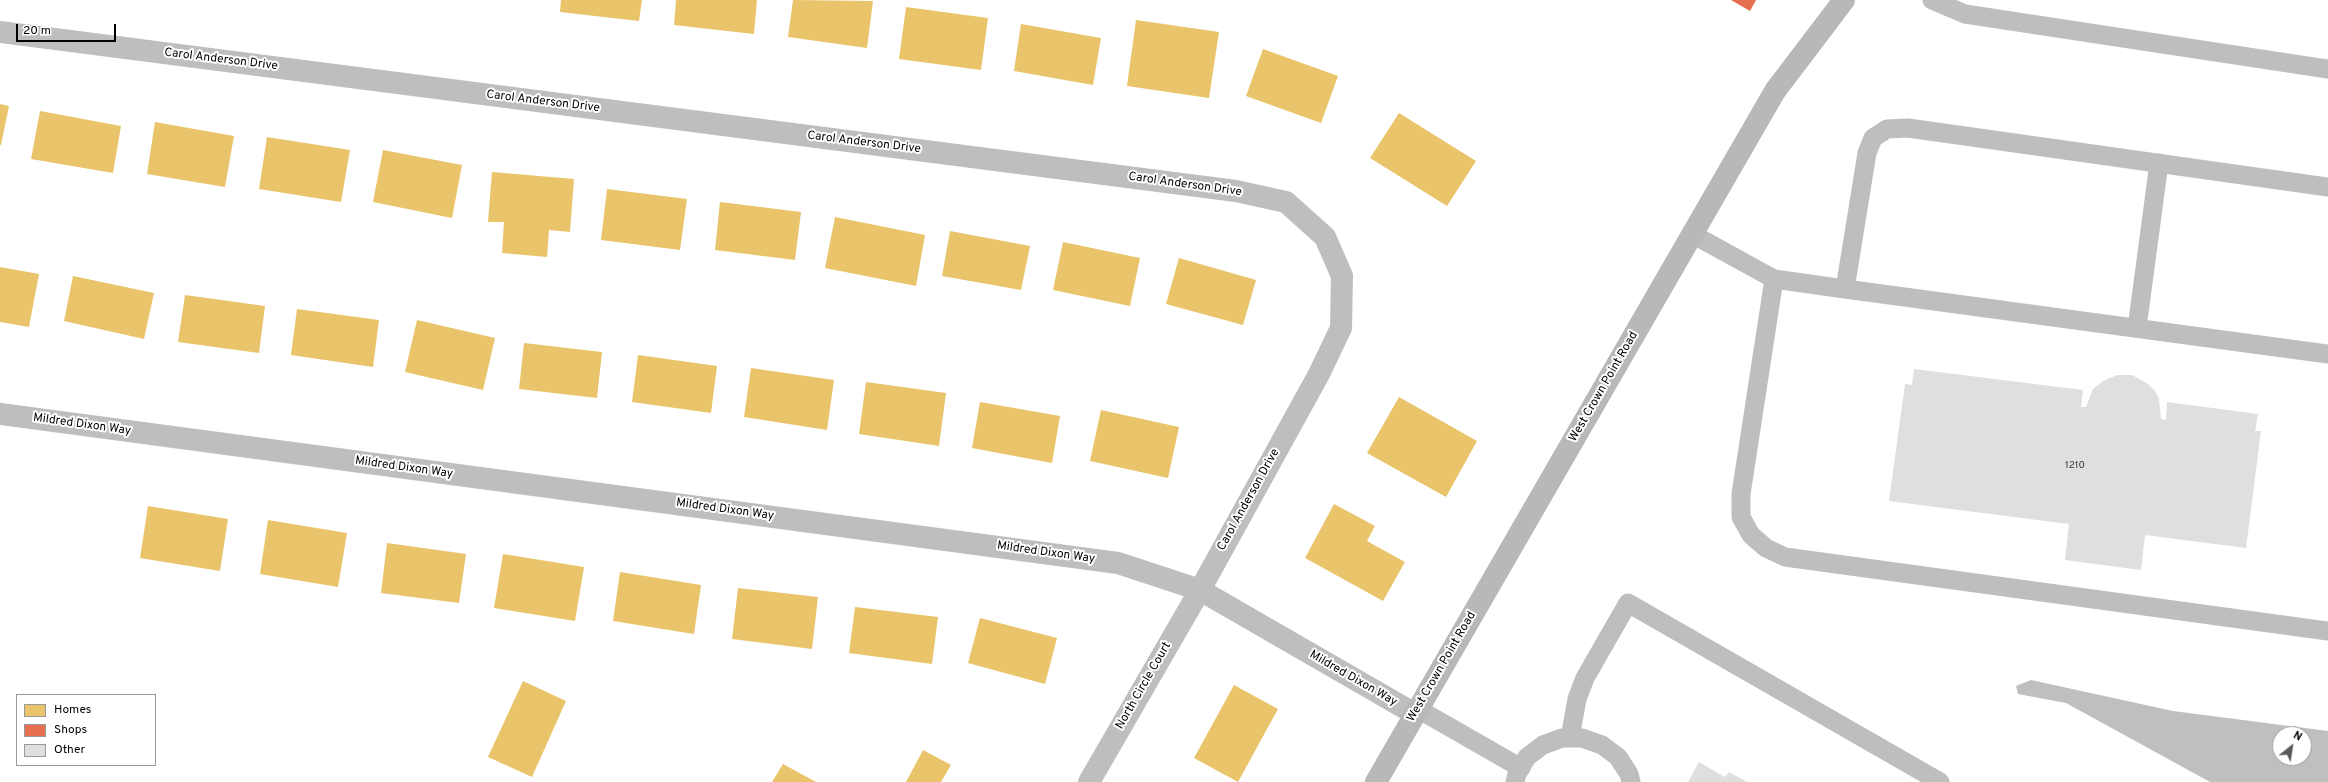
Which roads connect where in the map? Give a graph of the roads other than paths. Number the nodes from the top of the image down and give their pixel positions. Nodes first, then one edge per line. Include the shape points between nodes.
1 (1844, 0) edge
2 (1932, 0) edge
3 (0, 32) edge
4 (2328, 69) edge
5 (2159, 163) junction
6 (2328, 187) edge
7 (1692, 234) junction
8 (1774, 279) junction
9 (1845, 289) junction
10 (2137, 328) junction
11 (2328, 354) edge
12 (0, 414) edge
13 (1200, 590) junction
14 (2328, 631) edge
15 (1416, 712) junction
16 (1570, 738) junction
17 (1518, 775) edge
18 (1089, 782) edge
19 (1376, 782) edge
20 (1631, 782) edge
21 (1940, 782) edge

1 - 7 street, West Crown Point Road via 1775,91
2 - 4 lane via 1965,14
3 - 13 street, Carol Anderson Drive via 1236,191 1286,202 1326,237 1342,276 1341,328 1319,374
5 - 6 lane
5 - 9 lane via 1908,128 1887,129 1873,138 1867,153
5 - 10 lane
7 - 8 lane
7 - 15 street, West Crown Point Road
8 - 9 lane
8 - 14 lane via 1741,494 1741,517 1751,535 1766,548 1785,557
9 - 10 lane
10 - 11 lane
12 - 13 street, Mildred Dixon Way via 1118,563
13 - 15 street, Mildred Dixon Way
13 - 18 street, North Circle Court
15 - 17 lane
15 - 19 street, West Crown Point Road
16 - 17 lane via 1543,745 1527,757
16 - 20 lane via 1582,738 1602,744 1618,757
16 - 21 lane via 1577,699 1585,678 1628,603

